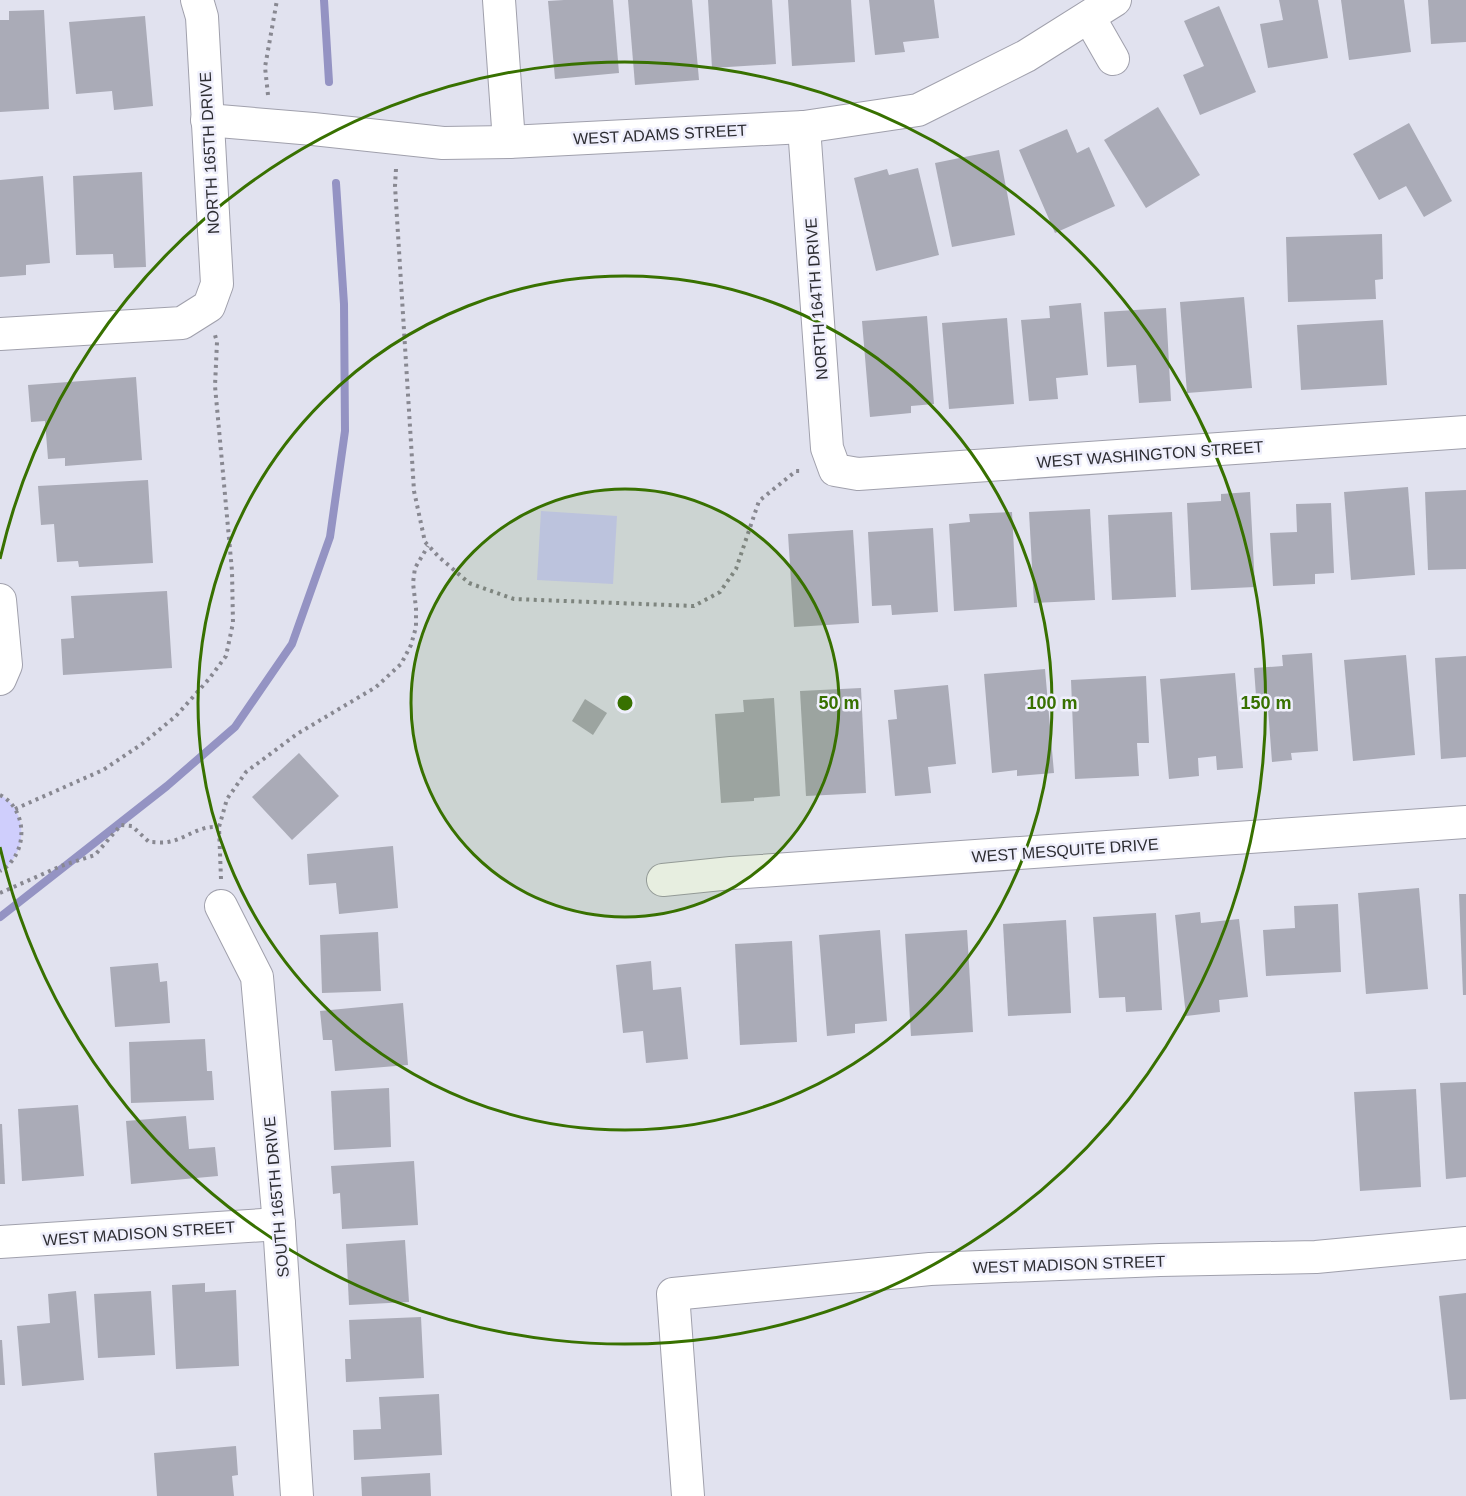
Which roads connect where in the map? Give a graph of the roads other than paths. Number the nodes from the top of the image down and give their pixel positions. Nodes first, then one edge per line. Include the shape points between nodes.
1 (196, 0) edge
2 (499, 0) edge
3 (1115, 0) edge
4 (1089, 17) junction
5 (1113, 59) dead end
6 (207, 120) junction
7 (804, 126) junction
8 (509, 142) junction
9 (0, 334) edge
10 (1466, 432) edge
11 (835, 470) joint
12 (0, 600) edge
13 (0, 679) edge
14 (1466, 822) edge
15 (663, 880) dead end
16 (221, 906) road end
17 (279, 1224) junction
18 (0, 1242) edge
19 (1466, 1243) edge
20 (297, 1496) edge
21 (688, 1496) edge

1 - 6 street, NORTH 165TH DRIVE via 202,16
2 - 8 street
3 - 4 street, WEST ADAMS STREET
4 - 5 street
4 - 7 street, WEST ADAMS STREET via 1026,56 918,110
6 - 8 street, WEST ADAMS STREET via 443,143
6 - 9 street, NORTH 165TH DRIVE via 217,284 209,306 182,323
7 - 8 street, WEST ADAMS STREET
7 - 11 street, NORTH 164TH DRIVE via 827,448
10 - 11 street, WEST WASHINGTON STREET via 858,474
12 - 13 street via 6,665
14 - 15 street, WEST MESQUITE DRIVE
16 - 17 street, SOUTH 165TH DRIVE via 257,977
17 - 18 street, WEST MADISON STREET
17 - 20 street, SOUTH 165TH DRIVE
19 - 21 street, WEST MADISON STREET via 1316,1257 930,1269 674,1294

